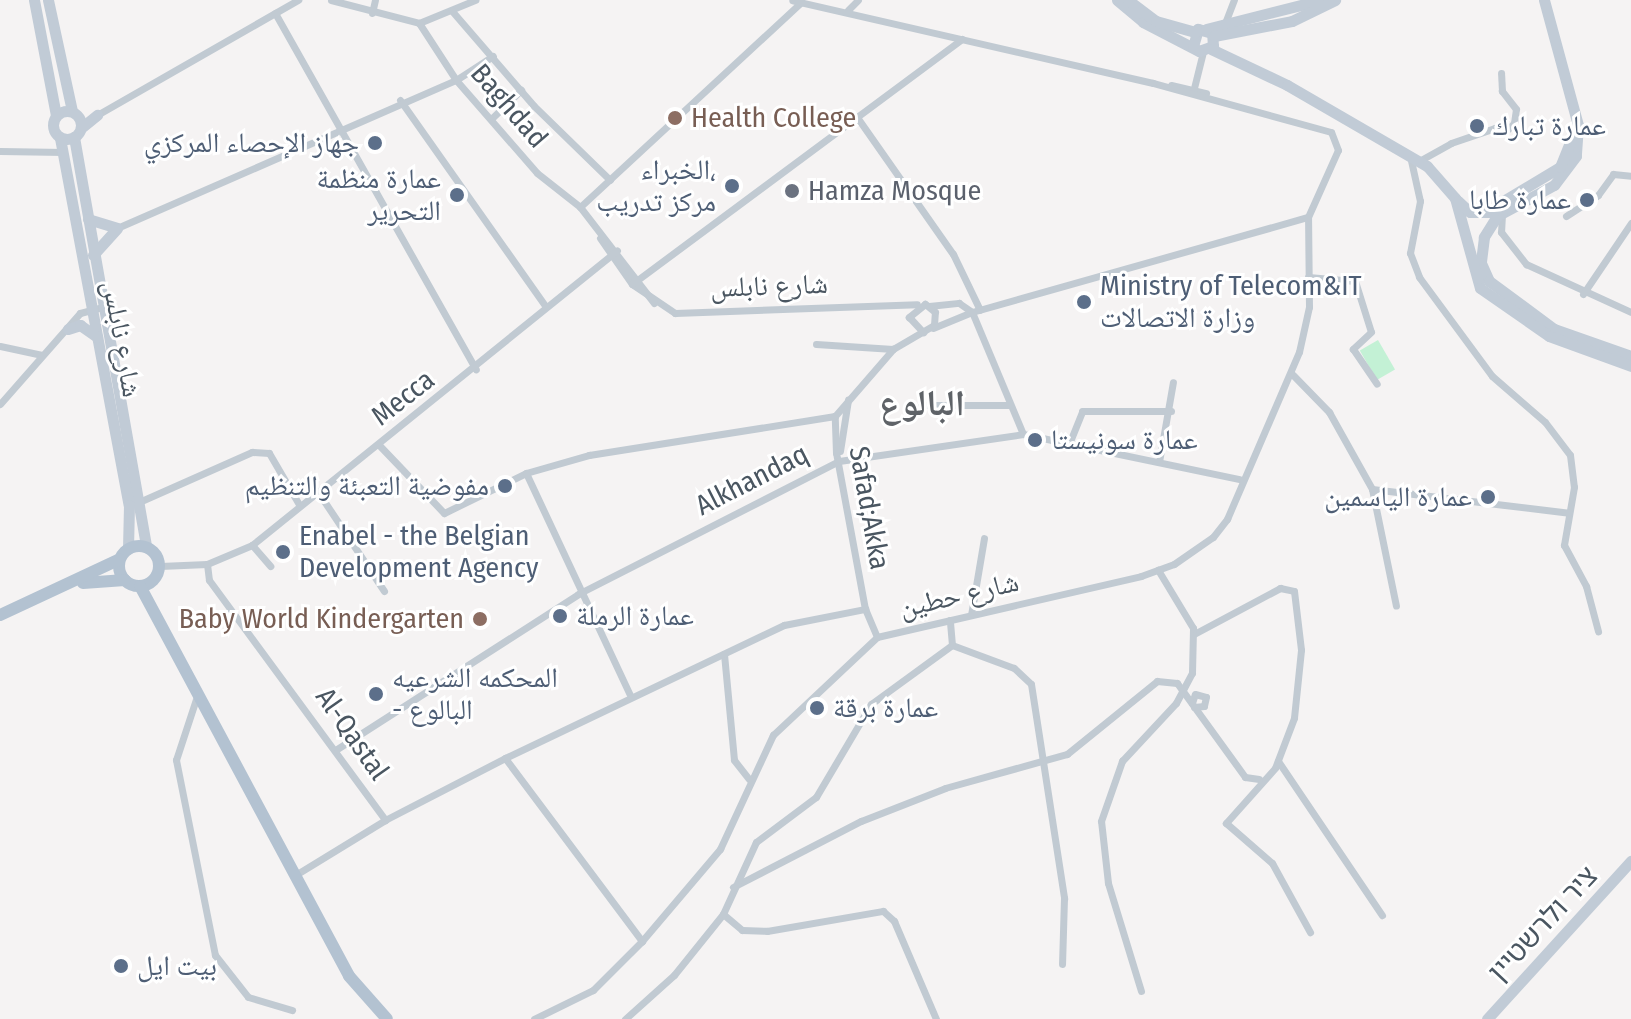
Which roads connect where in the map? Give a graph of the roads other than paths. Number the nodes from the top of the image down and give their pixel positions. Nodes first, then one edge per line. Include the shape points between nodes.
1 (34, 0) edge
2 (48, 0) edge
3 (297, 0) edge
4 (331, 0) edge
5 (343, 0) edge
6 (375, 0) edge
7 (475, 0) edge
8 (858, 0) edge
9 (1117, 0) edge
10 (1128, 0) edge
11 (1234, 0) edge
12 (1321, 0) edge
13 (1335, 0) edge
14 (1537, 0) edge
15 (1544, 0) edge
16 (796, 1) edge
17 (360, 9) junction
18 (848, 10) junction
19 (452, 11) junction
20 (275, 13) junction
21 (372, 13) junction
22 (419, 23) junction
23 (1225, 23) junction
24 (962, 39) junction
25 (1204, 41) junction
26 (493, 56) junction
27 (1228, 57) junction
28 (1199, 65) junction
29 (1501, 73) dead end
30 (1564, 79) junction
31 (456, 80) junction
32 (521, 90) junction
33 (1193, 92) junction
34 (400, 100) junction
35 (74, 113) junction
36 (56, 115) junction
37 (97, 115) junction
38 (491, 119) junction
39 (859, 120) junction
40 (339, 127) junction
41 (78, 133) junction
42 (60, 138) junction
43 (0, 151) edge
44 (64, 152) junction
45 (1414, 159) junction
46 (1631, 176) edge
47 (610, 180) junction
48 (1455, 198) junction
49 (580, 207) junction
50 (1502, 212) junction
51 (1309, 214) junction
52 (1566, 216) dead end
53 (88, 219) junction
54 (1631, 223) edge
55 (117, 228) junction
56 (598, 232) junction
57 (617, 251) junction
58 (93, 255) junction
59 (609, 258) junction
60 (1308, 277) junction
61 (635, 281) junction
62 (1583, 294) junction
63 (924, 305) junction
64 (888, 306) junction
65 (546, 307) junction
66 (97, 308) junction
67 (976, 311) junction
68 (1631, 312) edge
69 (909, 320) junction
70 (68, 329) junction
71 (931, 329) junction
72 (923, 332) junction
73 (97, 337) junction
74 (816, 344) dead end
75 (0, 346) edge
76 (896, 347) junction
77 (42, 355) junction
78 (1631, 356) edge
79 (1631, 366) edge
80 (476, 369) junction
81 (1293, 375) junction
82 (1173, 382) dead end
83 (1377, 384) dead end
84 (849, 395) junction
85 (0, 404) edge
86 (1009, 405) junction
87 (1171, 411) junction
88 (915, 413) dead end
89 (835, 416) junction
90 (1023, 434) junction
91 (1069, 444) junction
92 (379, 445) junction
93 (839, 461) junction
94 (1159, 462) junction
95 (526, 473) junction
96 (1239, 479) junction
97 (1372, 489) junction
98 (318, 492) junction
99 (139, 502) junction
100 (300, 506) junction
101 (1569, 513) junction
102 (984, 538) dead end
103 (252, 545) junction
104 (146, 547) junction
105 (124, 554) junction
106 (207, 564) junction
107 (270, 566) dead end
108 (1158, 570) junction
109 (158, 571) junction
110 (125, 580) junction
111 (140, 586) junction
112 (384, 591) dead end
113 (578, 594) junction
114 (1396, 606) dead end
115 (865, 609) junction
116 (158, 611) junction
117 (971, 615) junction
118 (0, 618) edge
119 (950, 620) junction
120 (1598, 631) dead end
121 (1194, 634) junction
122 (877, 637) junction
123 (952, 645) junction
124 (724, 654) junction
125 (1192, 673) junction
126 (1184, 691) junction
127 (1198, 693) junction
128 (630, 695) junction
129 (196, 699) junction
130 (1206, 702) junction
131 (1176, 703) junction
132 (1192, 705) junction
133 (1207, 725) junction
134 (337, 749) junction
135 (505, 758) junction
136 (1041, 760) junction
137 (1278, 761) junction
138 (1245, 777) junction
139 (749, 779) junction
140 (1259, 779) junction
141 (1244, 796) junction
142 (385, 820) junction
143 (1631, 861) edge
144 (297, 874) junction
145 (733, 887) junction
146 (723, 914) junction
147 (1382, 915) dead end
148 (1310, 932) dead end
149 (642, 941) junction
150 (1062, 964) dead end
151 (1141, 991) dead end
152 (292, 1010) dead end
153 (387, 1019) edge
154 (534, 1019) edge
155 (625, 1019) edge
156 (936, 1019) edge
157 (1487, 1019) edge

1 - 36 main road
2 - 35 main road
3 - 20 street
4 - 17 street
5 - 17 street
6 - 21 street
7 - 19 street
8 - 18 street
9 - 25 main road via 1143,22
10 - 25 main road via 1156,21
11 - 23 street
12 - 23 main road via 1290,13
13 - 25 main road via 1292,21
14 - 30 main road
15 - 30 main road
16 - 18 street, شارع حطين
16 - 47 street
17 - 21 street
18 - 24 street, شارع حطين
19 - 22 street
19 - 26 street
20 - 37 street
20 - 40 street
21 - 22 street
22 - 31 street, Baghdad
23 - 25 main road
24 - 33 street, شارع حطين
24 - 39 street
25 - 27 main road
25 - 28 street
26 - 31 street
26 - 32 street
27 - 28 main road via 1210,54
27 - 45 main road
28 - 33 street
29 - 45 street via 1502,91 1516,109 1514,123 1504,133 1495,128
30 - 50 main road via 1571,126 1566,157 1500,203
31 - 34 street
31 - 38 street, Baghdad
32 - 38 street
32 - 47 street
33 - 51 street, شارع حطين via 1323,125 1340,142
34 - 40 street
34 - 65 street
35 - 36 main road
35 - 37 main road
35 - 41 main road, شارع نابلس
36 - 42 main road, شارع نابلس via 52,128
37 - 41 main road
38 - 49 street, Baghdad via 537,173
39 - 61 street
39 - 67 street via 953,254
40 - 55 street
40 - 80 street
41 - 42 main road
41 - 53 main road, شارع نابلس
42 - 44 main road, شارع نابلس
43 - 44 street
44 - 66 main road, شارع نابلس
45 - 48 main road
45 - 101 street via 1420,201 1410,253 1419,277 1492,376 1561,440 1574,470
46 - 52 street via 1613,174 1598,195
47 - 49 street
48 - 50 main road via 1470,212
48 - 79 main road via 1480,288 1549,336
49 - 56 street, Baghdad
50 - 62 street via 1501,232 1510,249 1544,276
50 - 78 main road via 1482,243 1489,281 1554,329
51 - 60 street, شارع حطين
51 - 67 street
53 - 55 main road
53 - 58 main road, شارع نابلس
54 - 62 street
55 - 58 main road
56 - 57 street
56 - 59 street
57 - 59 street, Mecca
57 - 61 street
58 - 66 main road, شارع نابلس
59 - 61 street
59 - 65 street, Mecca
60 - 81 street, شارع حطين via 1309,307
60 - 83 street via 1355,281 1371,332 1353,349
61 - 64 street, شارع نابلس via 654,303 675,313
62 - 68 street
63 - 64 street, شارع نابلس
63 - 67 street, شارع نابلس via 959,303
63 - 69 street
63 - 71 street via 936,316
64 - 69 street
65 - 80 street, Mecca
66 - 70 street
66 - 73 main road, شارع نابلس
66 - 99 main road, شارع نابلس
67 - 71 street
67 - 86 street
69 - 72 street
69 - 76 street
70 - 73 main road via 80,325
70 - 77 street
71 - 72 street
72 - 76 street
73 - 105 main road, شارع نابلس via 129,505
74 - 76 street
75 - 77 street
76 - 84 street, Safad;Akka
77 - 85 street
80 - 92 street, Mecca
81 - 96 street, شارع حطين
81 - 97 street via 1329,412
82 - 87 street
84 - 89 street, Safad;Akka
84 - 93 street
86 - 88 street via 921,405
86 - 90 street
87 - 91 street via 1082,411
87 - 94 street
89 - 93 street, Safad;Akka
89 - 95 street via 589,455
90 - 91 street, Alkhandaq
90 - 93 street, Alkhandaq
91 - 94 street, Alkhandaq
92 - 95 street via 444,513
92 - 98 street, Mecca
93 - 113 street, Alkhandaq
93 - 115 street, Safad;Akka
94 - 96 street, Alkhandaq
95 - 113 street
96 - 108 street, شارع حطين via 1227,519 1213,537
97 - 101 street
97 - 114 street
98 - 100 street, Mecca
98 - 112 street
99 - 100 street via 252,452 269,453
99 - 104 main road, شارع نابلس
100 - 103 street, Mecca
101 - 120 street via 1564,545 1586,586
102 - 117 street
103 - 106 street, Mecca
103 - 107 street
104 - 105 main road
104 - 109 main road
105 - 110 main road
105 - 118 main road
106 - 109 street
106 - 134 street, Al-Qastal via 209,580
108 - 117 street, شارع حطين
108 - 121 street via 1188,611
109 - 111 main road
109 - 116 main road
110 - 111 main road
110 - 118 main road via 70,586
111 - 116 main road
113 - 128 street
113 - 134 street, Alkhandaq
115 - 122 street, Safad;Akka
115 - 124 street, Al-Qastal via 784,625
116 - 129 main road
117 - 119 street, شارع حطين
119 - 122 street, شارع حطين
119 - 123 street
121 - 125 street
121 - 137 street via 1280,588 1294,591 1298,701
122 - 139 street, شارع حطين via 788,716
123 - 136 street via 1025,677 1035,700
123 - 145 street via 871,704 816,797 756,842
124 - 128 street, Al-Qastal
124 - 139 street via 734,760
125 - 126 street
125 - 127 street
126 - 127 street
126 - 131 street
126 - 132 street
126 - 136 street via 1169,681 1146,685 1075,750
127 - 130 street
127 - 132 street
128 - 135 street, Al-Qastal
129 - 144 main road
129 - 152 street via 176,760 215,955 248,997
130 - 132 street
130 - 133 street
131 - 132 street
131 - 151 street via 1122,761 1101,821 1108,883
132 - 133 street
133 - 138 street
134 - 142 street, Al-Qastal
135 - 142 street, Al-Qastal
135 - 149 street
136 - 145 street via 861,821
136 - 150 street via 1064,898
137 - 140 street
137 - 147 street
138 - 140 street
138 - 141 street
139 - 149 street, شارع حطين via 720,849
140 - 141 street
141 - 148 street via 1226,823 1272,863
142 - 144 street
143 - 157 main road, ציר ולרשטיין
144 - 153 main road via 349,976
145 - 146 street
146 - 155 street via 674,975
146 - 156 street via 750,931 883,911 894,921
149 - 154 street, شارع حطين via 593,990

